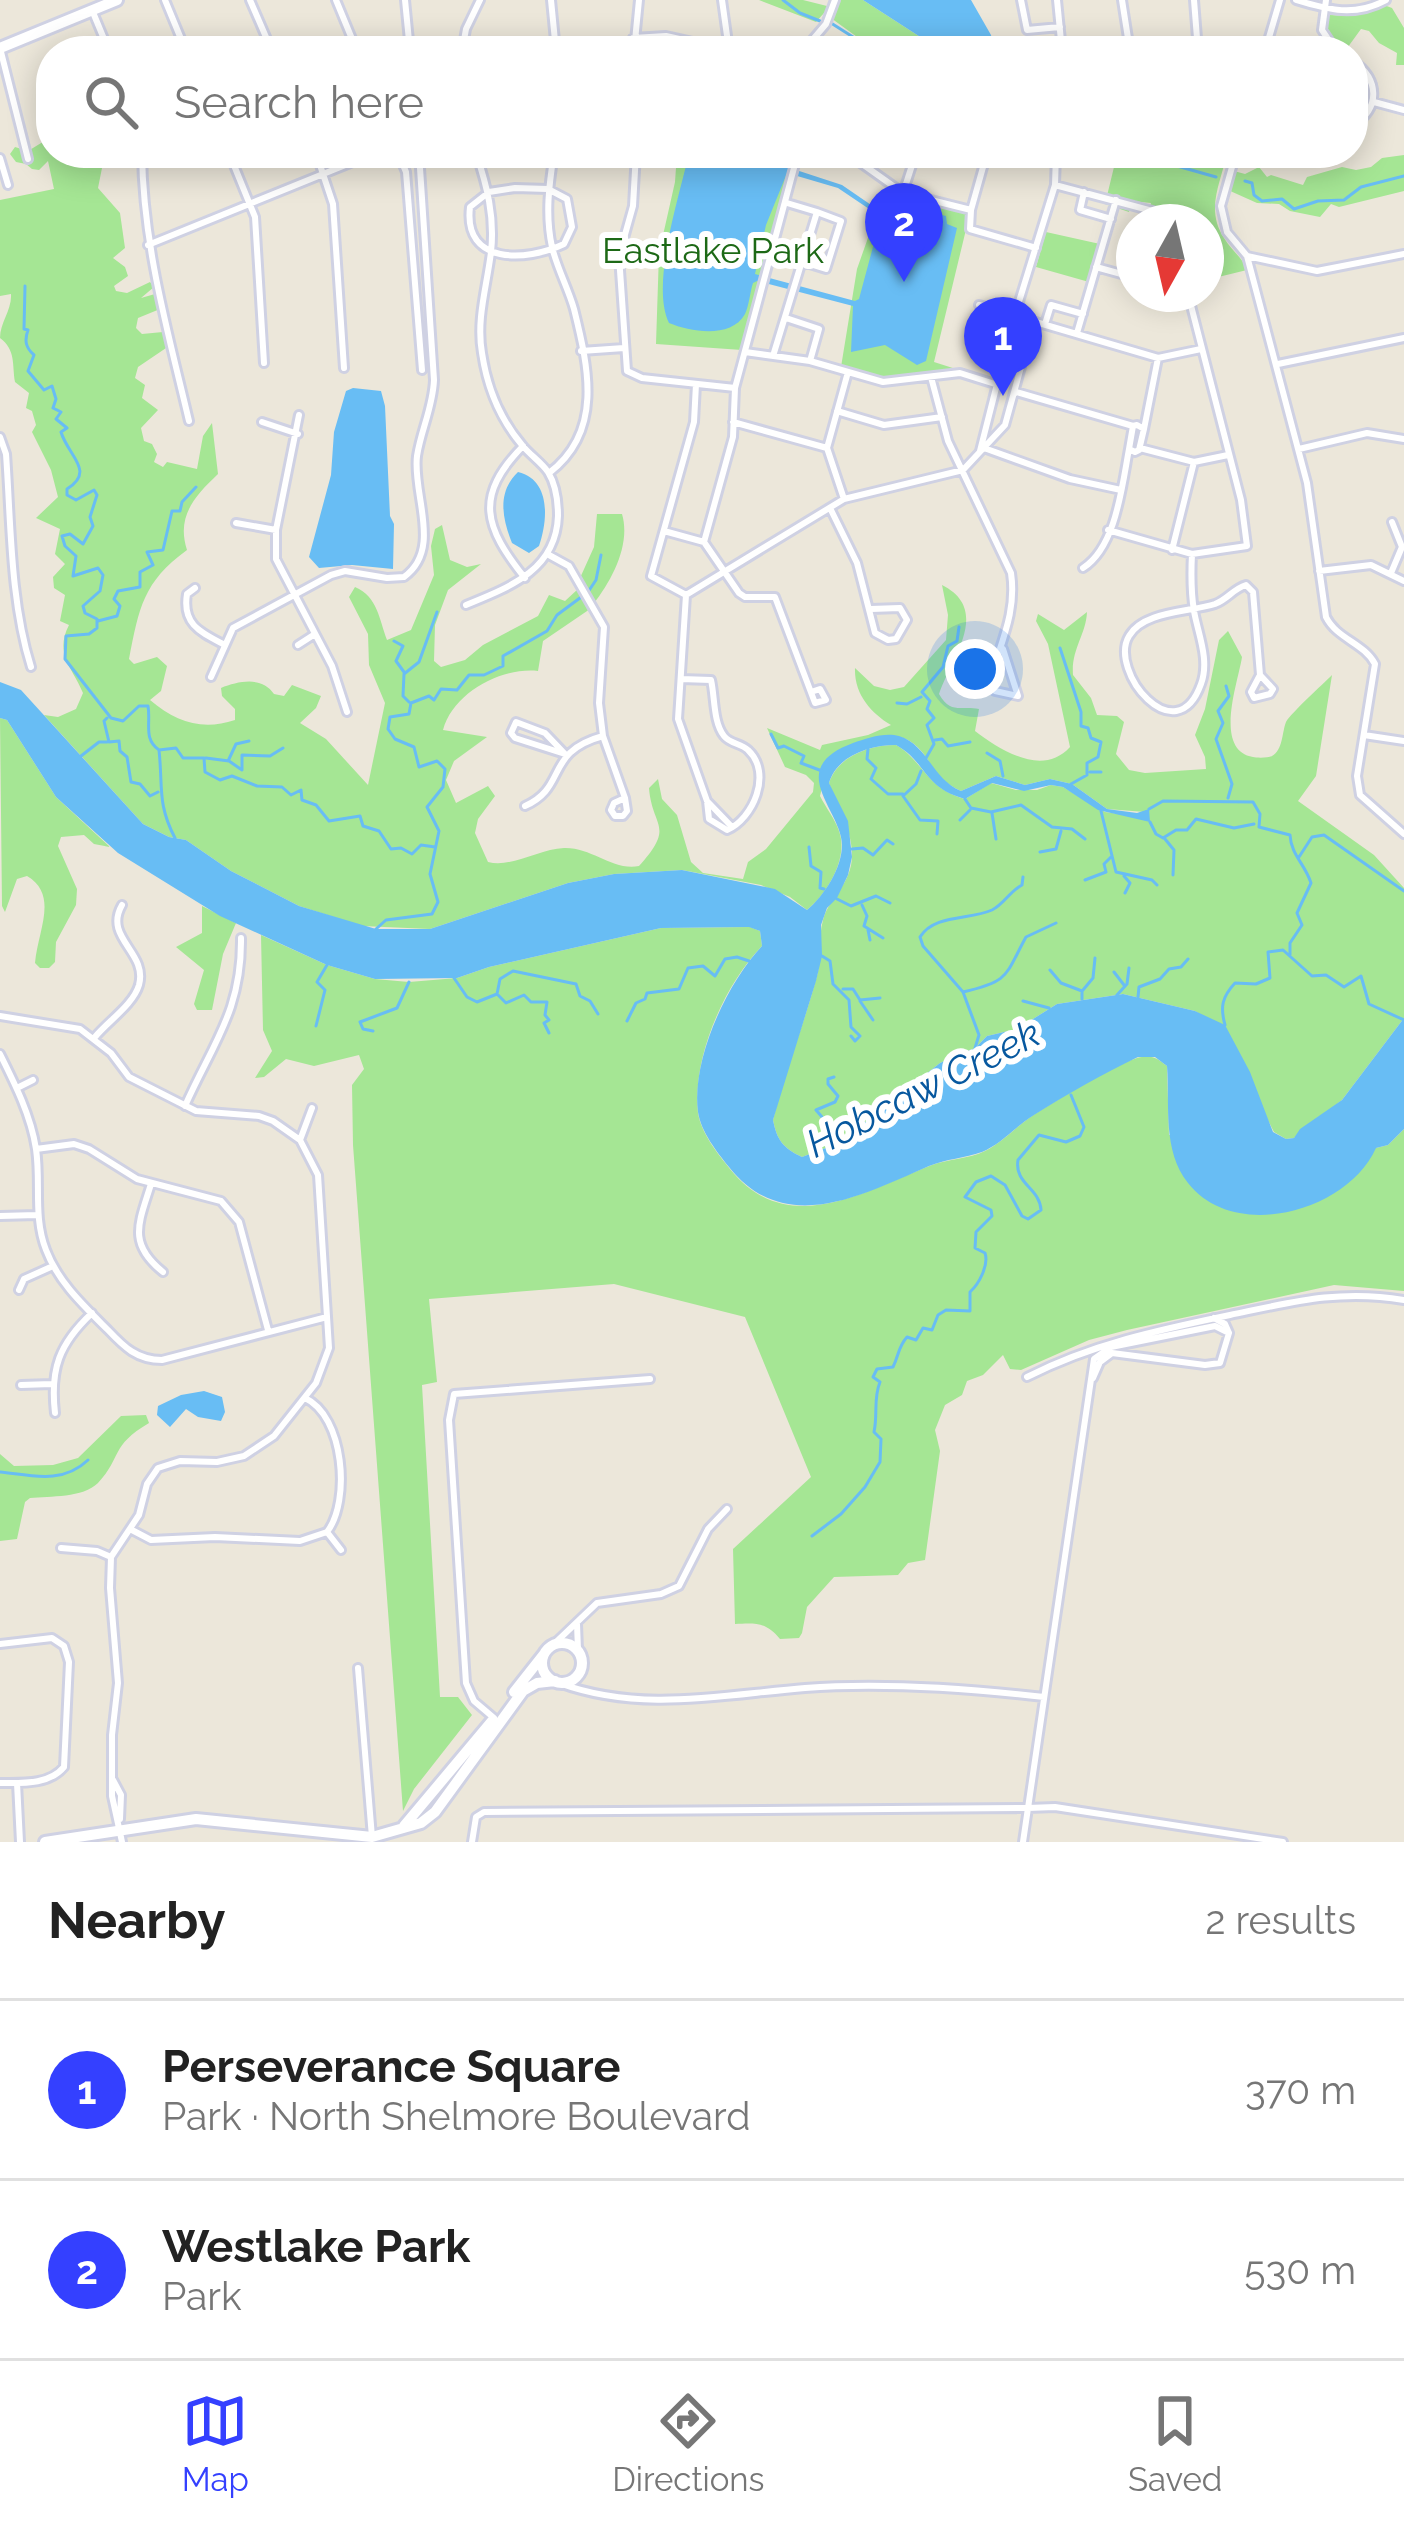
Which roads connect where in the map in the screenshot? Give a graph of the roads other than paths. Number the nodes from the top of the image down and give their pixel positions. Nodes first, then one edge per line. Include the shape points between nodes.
1 (117, 0) edge
2 (165, 0) edge
3 (250, 0) edge
4 (336, 0) edge
5 (405, 0) edge
6 (480, 0) edge
7 (550, 0) edge
8 (639, 0) edge
9 (722, 0) edge
10 (835, 0) edge
11 (1022, 0) edge
12 (1057, 0) edge
13 (1122, 0) edge
14 (1194, 0) edge
15 (1280, 0) edge
16 (1296, 0) edge
17 (1386, 0) edge
18 (1325, 4) edge
19 (92, 10) junction
20 (1060, 27) junction
21 (103, 36) edge
22 (181, 36) edge
23 (266, 36) edge
24 (351, 36) edge
25 (409, 36) edge
26 (465, 36) edge
27 (554, 36) edge
28 (633, 36) edge
29 (728, 36) edge
30 (816, 36) edge
31 (1061, 36) edge
32 (1128, 36) edge
33 (1197, 36) edge
34 (1269, 36) edge
35 (1326, 36) edge
36 (0, 48) edge
37 (1368, 75) edge
38 (1374, 102) junction
39 (1368, 109) edge
40 (1404, 110) edge
41 (0, 158) edge
42 (28, 159) dead end
43 (142, 168) edge
44 (235, 168) edge
45 (322, 168) edge
46 (339, 168) edge
47 (404, 168) edge
48 (420, 168) edge
49 (481, 168) edge
50 (551, 168) edge
51 (635, 168) edge
52 (795, 168) edge
53 (872, 168) edge
54 (911, 168) edge
55 (983, 168) edge
56 (1055, 168) edge
57 (1232, 168) edge
58 (325, 174) junction
59 (8, 185) dead end
60 (1055, 185) junction
61 (548, 188) junction
62 (1084, 192) junction
63 (489, 193) junction
64 (903, 193) junction
65 (1116, 200) junction
66 (787, 203) junction
67 (250, 204) junction
68 (1130, 204) edge
69 (971, 210) junction
70 (818, 212) junction
71 (1111, 218) junction
72 (148, 245) junction
73 (1036, 248) junction
74 (552, 250) junction
75 (491, 251) junction
76 (1404, 254) edge
77 (1247, 256) junction
78 (800, 261) junction
79 (1096, 267) junction
80 (1116, 273) edge
81 (979, 304) dead end
82 (1192, 312) edge
83 (1083, 314) junction
84 (1015, 317) junction
85 (786, 318) junction
86 (1045, 324) junction
87 (1077, 333) junction
88 (1404, 338) edge
89 (624, 348) junction
90 (1201, 349) junction
91 (581, 351) junction
92 (745, 352) junction
93 (772, 356) junction
94 (1158, 358) junction
95 (810, 361) junction
96 (264, 363) dead end
97 (1277, 364) junction
98 (344, 368) dead end
99 (422, 370) dead end
100 (848, 372) junction
101 (931, 377) junction
102 (696, 384) junction
103 (995, 384) junction
104 (735, 388) junction
105 (1014, 392) junction
106 (837, 411) junction
107 (299, 415) dead end
108 (418, 417) dead end
109 (942, 417) junction
110 (189, 422) dead end
111 (262, 422) dead end
112 (428, 422) junction
113 (732, 422) junction
114 (1133, 426) junction
115 (1144, 429) junction
116 (298, 434) junction
117 (0, 436) edge
118 (1404, 440) edge
119 (523, 446) junction
120 (827, 448) junction
121 (1140, 448) junction
122 (1129, 449) junction
123 (1299, 449) junction
124 (982, 450) junction
125 (1228, 455) junction
126 (1194, 462) junction
127 (963, 470) junction
128 (549, 473) junction
129 (1121, 490) junction
130 (844, 499) junction
131 (830, 508) junction
132 (1392, 522) dead end
133 (236, 523) dead end
134 (276, 530) junction
135 (1108, 530) junction
136 (664, 531) junction
137 (704, 542) junction
138 (1172, 550) junction
139 (1192, 554) junction
140 (549, 555) junction
141 (1083, 568) dead end
142 (723, 571) junction
143 (1319, 572) junction
144 (1390, 573) junction
145 (525, 578) junction
146 (1404, 581) edge
147 (195, 588) dead end
148 (686, 595) junction
149 (295, 596) junction
150 (466, 605) dead end
151 (871, 608) junction
152 (1194, 610) junction
153 (315, 634) junction
154 (223, 644) junction
155 (298, 645) dead end
156 (1003, 649) junction
157 (31, 667) dead end
158 (1260, 675) dead end
159 (211, 676) dead end
160 (681, 679) junction
161 (811, 692) dead end
162 (347, 712) dead end
163 (1364, 735) junction
164 (603, 736) junction
165 (1404, 741) edge
166 (565, 754) junction
167 (625, 798) dead end
168 (525, 806) dead end
169 (1404, 834) edge
170 (122, 905) dead end
171 (241, 938) dead end
172 (0, 1016) edge
173 (95, 1036) junction
174 (0, 1054) edge
175 (33, 1080) dead end
176 (17, 1088) junction
177 (185, 1106) junction
178 (312, 1108) dead end
179 (300, 1140) junction
180 (36, 1149) junction
181 (151, 1184) junction
182 (38, 1215) junction
183 (0, 1216) edge
184 (53, 1266) junction
185 (164, 1272) dead end
186 (19, 1290) dead end
187 (1404, 1300) edge
188 (1246, 1312) junction
189 (92, 1313) junction
190 (327, 1317) junction
191 (1214, 1318) junction
192 (268, 1331) junction
193 (1228, 1337) junction
194 (1027, 1378) dead end
195 (650, 1379) dead end
196 (1091, 1381) junction
197 (21, 1384) dead end
198 (52, 1384) junction
199 (305, 1398) junction
200 (55, 1413) dead end
201 (727, 1509) dead end
202 (130, 1529) junction
203 (327, 1532) junction
204 (61, 1548) dead end
205 (341, 1550) dead end
206 (111, 1557) junction
207 (578, 1621) junction
208 (0, 1644) edge
209 (548, 1650) junction
210 (578, 1650) junction
211 (358, 1668) dead end
212 (557, 1682) junction
213 (1045, 1698) junction
214 (494, 1718) junction
215 (0, 1783) edge
216 (17, 1783) junction
217 (1028, 1808) junction
218 (397, 1832) junction
219 (121, 1835) edge
220 (372, 1837) junction
221 (20, 1842) edge
222 (45, 1842) edge
223 (472, 1842) edge
224 (1023, 1842) edge
225 (1283, 1842) edge

1 - 19 main road
2 - 22 street
3 - 23 street
4 - 24 street
5 - 25 street
6 - 26 street
7 - 27 street
8 - 28 street
9 - 29 street
10 - 30 street
11 - 20 street via 1027,30
12 - 20 street
13 - 32 street
14 - 33 street
15 - 34 street
16 - 18 street
17 - 18 street via 1355,12
18 - 35 street
19 - 21 street
19 - 36 main road
20 - 31 street
36 - 42 street
37 - 38 street
38 - 39 street
38 - 40 street
41 - 59 street
43 - 72 street
44 - 67 street
45 - 58 street
46 - 58 street
47 - 99 street
48 - 112 street via 434,380
49 - 63 street
50 - 61 street
51 - 89 street via 619,252
52 - 66 street
53 - 64 street
54 - 64 street
55 - 69 street
56 - 60 street
57 - 77 street via 1222,206 1227,232
58 - 67 street
58 - 98 street
60 - 62 street
60 - 73 street
61 - 63 street
61 - 74 street
61 - 74 street via 572,207 571,237
62 - 65 street
62 - 71 street via 1080,210
63 - 75 street
63 - 75 street via 476,200 469,220 471,236
64 - 69 street
65 - 68 street
65 - 71 street
66 - 70 street
66 - 92 street
67 - 72 street
67 - 96 street
69 - 73 street via 970,229
70 - 78 street
70 - 78 street via 841,220 834,249 826,269
71 - 79 street
72 - 110 street
73 - 84 street
74 - 75 street
74 - 91 street
75 - 119 street via 481,348 489,386
76 - 77 street via 1317,271
77 - 97 street
78 - 85 street
79 - 80 street
79 - 83 street
81 - 84 street
82 - 90 street
83 - 86 street via 1051,305
83 - 87 street
84 - 86 street
84 - 103 street
84 - 105 street via 1021,368
85 - 93 street
85 - 95 street via 819,329
86 - 87 street
87 - 94 street
88 - 97 street
89 - 91 street
89 - 102 street via 627,370 642,378
90 - 94 street
90 - 125 street
91 - 128 street via 587,419 569,458
92 - 93 street
92 - 104 street
93 - 95 street
94 - 115 street
95 - 100 street
97 - 123 street
100 - 101 street via 884,382
100 - 106 street
101 - 103 street via 962,374
101 - 109 street
102 - 104 street
102 - 136 street via 694,422
103 - 124 street
104 - 113 street
105 - 114 street
105 - 124 street via 1005,425
106 - 109 street via 884,425
106 - 120 street
107 - 116 street
108 - 112 street
109 - 127 street
111 - 116 street
112 - 149 street via 417,452 423,507 416,566 395,579 338,573
113 - 120 street
113 - 137 street
114 - 115 street
114 - 122 street
115 - 121 street
116 - 134 street
117 - 157 street
118 - 123 street via 1367,434
119 - 128 street
119 - 145 street via 491,486 489,513 495,537
120 - 130 street
121 - 122 street
121 - 126 street
122 - 129 street
123 - 143 street
124 - 127 street
124 - 129 street
125 - 126 street
125 - 139 street via 1247,546
126 - 138 street
127 - 130 street
127 - 156 street via 1011,573
128 - 140 street via 558,499
129 - 135 street
130 - 131 street
131 - 142 street
131 - 151 street
132 - 144 street via 1402,548
133 - 134 street
134 - 149 street via 276,559
135 - 138 street
135 - 141 street via 1100,556
136 - 137 street
136 - 148 street via 651,576
137 - 142 street
138 - 139 street
139 - 152 street
140 - 145 street
140 - 164 street via 569,566 604,627
142 - 148 street
142 - 161 street via 745,597 775,597
143 - 144 street via 1364,565
143 - 163 street via 1328,622 1375,664
144 - 146 street
145 - 150 street
147 - 154 street via 187,594 188,617
148 - 160 street
149 - 153 street
149 - 154 street via 233,628
151 - 151 street via 900,608 908,620 896,639 875,633
152 - 152 street via 1145,621 1129,636 1132,678 1156,708 1180,708 1204,679
152 - 158 street via 1251,587
153 - 155 street
153 - 162 street
154 - 159 street
156 - 156 street via 1019,692 1018,696 995,691 990,680
160 - 160 street via 711,680 721,733 754,757 759,789 732,827 707,801 678,719
163 - 165 street
163 - 169 street via 1360,795
164 - 166 street
164 - 167 street
166 - 166 street via 524,722 512,727 515,738
166 - 168 street via 548,790
170 - 173 street via 116,931 140,966 138,986
171 - 177 street via 230,1018
172 - 173 street
173 - 177 street via 129,1077
174 - 176 street
175 - 176 street
176 - 180 street
177 - 179 street via 259,1116
178 - 179 street
179 - 190 street via 318,1175
180 - 181 street via 74,1144
180 - 182 street
181 - 185 street via 138,1237
181 - 192 street via 205,1194 231,1209
182 - 183 street
182 - 184 street
184 - 186 street via 23,1279
184 - 189 street
187 - 188 street via 1330,1295
188 - 191 street
188 - 193 street
189 - 192 street via 124,1347 154,1361
189 - 198 street via 60,1350
190 - 192 street
190 - 199 street via 326,1360
191 - 193 street
191 - 194 street via 1125,1336
193 - 196 street via 1215,1326 1103,1349
193 - 196 street via 1214,1365 1112,1352
195 - 214 street via 454,1394 448,1420 466,1683
196 - 213 street
197 - 198 street
198 - 200 street
199 - 202 street via 274,1436 244,1456 158,1468
199 - 203 street via 326,1415 335,1439 340,1507
201 - 207 street via 680,1586 610,1599
202 - 203 street via 151,1540 300,1541
202 - 206 street
203 - 205 street
204 - 206 street
206 - 219 street via 113,1780
207 - 209 street
207 - 210 street
208 - 216 street via 52,1638 68,1657 64,1767 53,1778
209 - 210 main road via 566,1643
209 - 212 main road via 544,1672
209 - 214 main road
210 - 212 main road via 578,1675
211 - 220 street
212 - 213 street via 643,1701 925,1687
212 - 218 main road via 523,1691 435,1812
213 - 217 street
214 - 218 main road
215 - 216 street
216 - 221 street
217 - 223 street via 484,1812
217 - 224 street
217 - 225 street
218 - 220 main road
219 - 220 main road via 196,1819
219 - 222 main road

